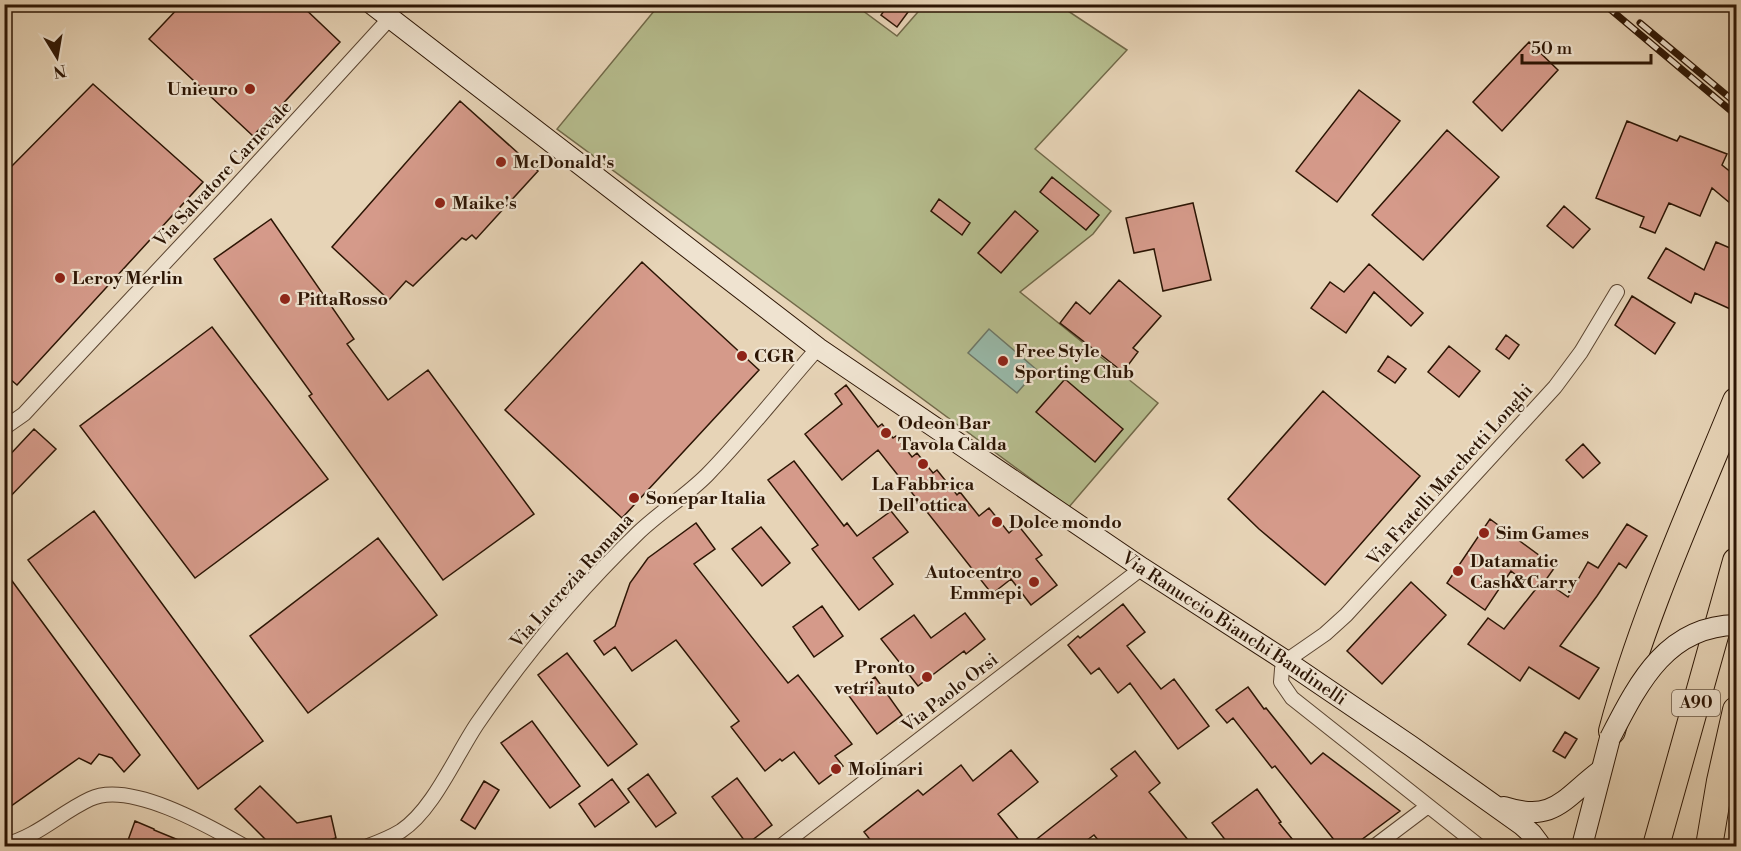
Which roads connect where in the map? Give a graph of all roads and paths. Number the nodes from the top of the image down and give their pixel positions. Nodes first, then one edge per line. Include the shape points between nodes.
1 (372, 4) edge
2 (390, 18) junction
3 (1617, 292) dead end
4 (818, 348) junction
5 (1737, 401) edge
6 (4, 428) edge
7 (1737, 561) edge
8 (1142, 568) junction
9 (1737, 625) edge
10 (1286, 661) junction
11 (1737, 710) edge
12 (1610, 738) junction
13 (1600, 771) junction
14 (1492, 803) junction
15 (1428, 806) junction
16 (4, 844) edge
17 (244, 846) edge
18 (368, 846) edge
19 (781, 846) edge
20 (1375, 846) edge
21 (1479, 846) edge
22 (1541, 846) edge
23 (1582, 846) edge
24 (1656, 846) edge
25 (1709, 846) edge

1 - 2 street, Via Ranuccio Bianchi Bandinelli
2 - 4 street, Via Ranuccio Bianchi Bandinelli
2 - 6 street, Via Salvatore Carnevale via 76,359 24,414
3 - 10 street, Via Fratelli Marchetti Longhi via 1581,352 1545,398 1346,615
4 - 8 street, Via Ranuccio Bianchi Bandinelli
4 - 18 street, Via Lucrezia Romana via 707,475 638,532 557,621 494,701 418,817 401,831
5 - 12 highway, bridge via 1636,653
7 - 24 highway, A90
8 - 10 street, Via Ranuccio Bianchi Bandinelli
8 - 19 street, Via Paolo Orsi
9 - 12 street, bridge via 1704,630 1666,652 1639,685
10 - 14 street, Via Ranuccio Bianchi Bandinelli
10 - 15 street via 1281,682 1292,698
11 - 25 highway, A90
12 - 13 street
13 - 14 street via 1548,811 1523,812
13 - 23 street
14 - 22 street, Via Ranuccio Bianchi Bandinelli via 1527,829
15 - 20 street
15 - 21 street
16 - 17 street via 31,835 92,798 118,794 168,809

